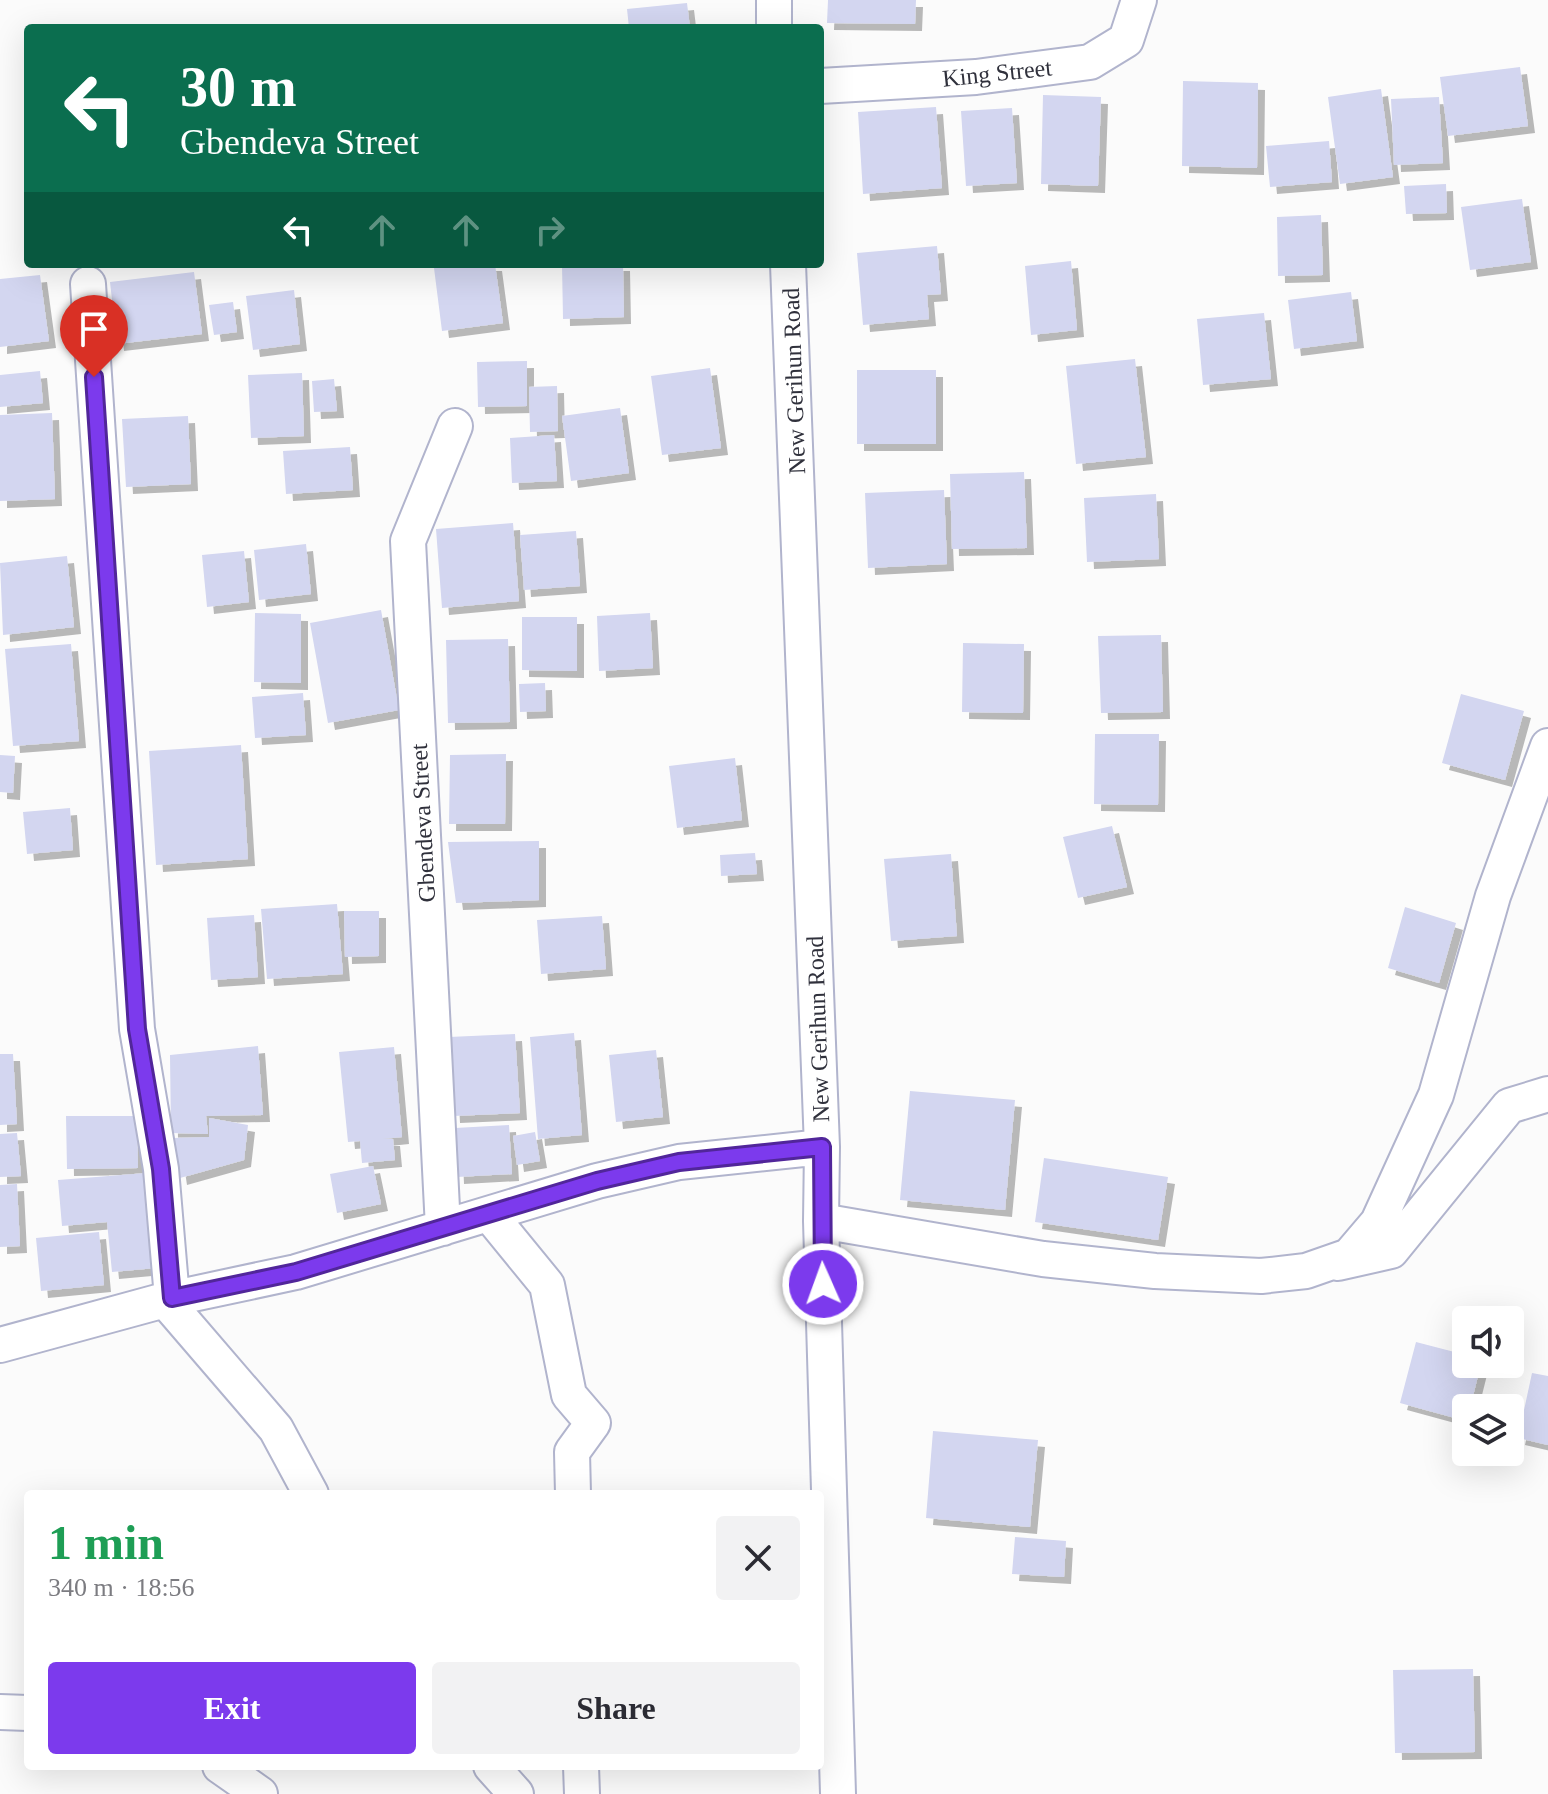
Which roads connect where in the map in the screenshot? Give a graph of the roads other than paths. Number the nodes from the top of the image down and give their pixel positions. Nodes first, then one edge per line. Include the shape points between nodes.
1 (774, 0) edge
2 (1139, 0) edge
3 (774, 24) edge
4 (824, 86) edge
5 (788, 268) edge
6 (88, 284) dead end
7 (455, 426) dead end
8 (1548, 746) edge
9 (1548, 1094) edge
10 (822, 1147) junction
11 (489, 1214) junction
12 (821, 1221) junction
13 (443, 1228) junction
14 (1306, 1271) junction
15 (169, 1299) junction
16 (0, 1345) edge
17 (309, 1490) edge
18 (573, 1490) edge
19 (0, 1712) edge
20 (24, 1713) edge
21 (226, 1770) edge
22 (495, 1770) edge
23 (581, 1770) edge
24 (260, 1794) edge
25 (516, 1794) edge
26 (582, 1794) edge
27 (838, 1794) edge

1 - 3 street
2 - 4 street, King Street via 1126,40 1090,62 976,77
5 - 10 street, New Gerihun Road
6 - 15 street via 137,1029 161,1169
7 - 13 street, Gbendeva Street via 408,541
8 - 14 street via 1493,896 1436,1095 1378,1222 1349,1256
9 - 14 street via 1509,1106 1391,1251
10 - 11 street via 679,1162
10 - 12 street, New Gerihun Road
11 - 13 street
11 - 18 street via 547,1285 569,1395 593,1423 572,1452
12 - 14 street via 1127,1268 1261,1276
12 - 27 street, New Gerihun Road
13 - 15 street via 296,1272
15 - 16 street
15 - 17 street via 276,1429
19 - 20 street
21 - 24 street
22 - 25 street
23 - 26 street

